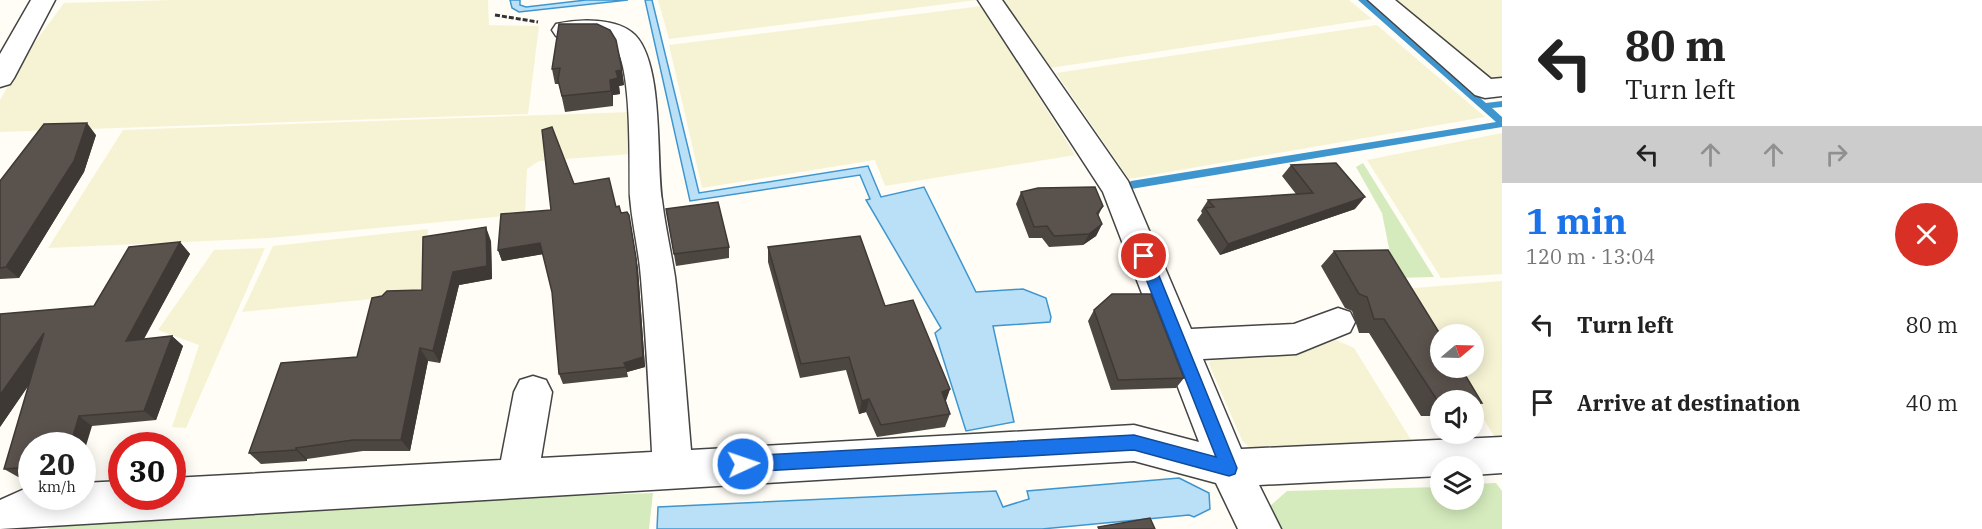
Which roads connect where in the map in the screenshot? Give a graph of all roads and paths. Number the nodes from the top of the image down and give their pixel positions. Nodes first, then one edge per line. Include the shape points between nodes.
1 (43, 0) edge
2 (990, 0) edge
3 (1380, 0) edge
4 (495, 15) dead end
5 (561, 30) joint
6 (0, 78) edge
7 (1502, 87) edge
8 (1338, 322) dead end
9 (1179, 345) junction
10 (533, 392) dead end
11 (1502, 455) edge
12 (674, 468) junction
13 (1229, 468) junction
14 (518, 477) junction
15 (0, 521) edge
16 (1260, 529) edge

1 - 6 street
2 - 9 street via 1117,189
3 - 7 street via 1485,89
4 - 5 path
5 - 12 street via 608,30 625,40 636,61
8 - 9 street via 1296,339
9 - 13 street
10 - 14 street
11 - 13 street
12 - 13 street via 1134,443
12 - 14 street
13 - 16 street
14 - 15 street via 31,506

